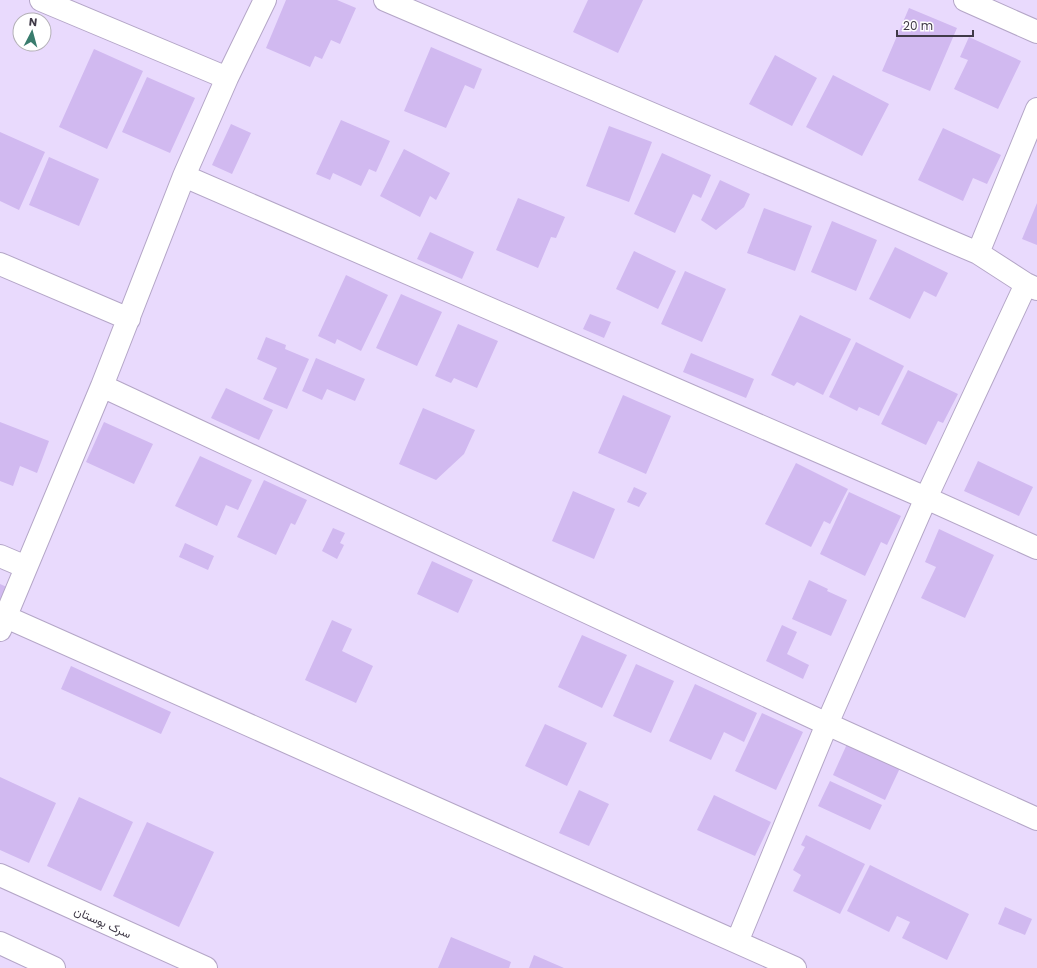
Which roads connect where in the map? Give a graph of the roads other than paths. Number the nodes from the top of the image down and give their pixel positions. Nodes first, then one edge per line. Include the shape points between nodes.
1 (41, 0) edge
2 (265, 0) edge
3 (385, 0) edge
4 (965, 0) edge
5 (1037, 32) edge
6 (227, 78) junction
7 (1037, 109) edge
8 (184, 176) junction
9 (978, 253) junction
10 (0, 264) edge
11 (1032, 287) edge
12 (128, 319) junction
13 (102, 386) junction
14 (926, 498) junction
15 (1037, 548) edge
16 (0, 556) edge
17 (26, 567) junction
18 (3, 623) edge
19 (827, 724) junction
20 (1037, 819) edge
21 (0, 875) edge
22 (737, 942) junction
23 (0, 943) edge
24 (54, 968) edge
25 (206, 968) edge
26 (795, 968) edge

1 - 6 street
2 - 6 street
3 - 9 street
4 - 5 street
6 - 8 street
7 - 9 street
8 - 12 street
8 - 14 street
9 - 11 street
10 - 12 street
11 - 14 street
12 - 13 street
13 - 17 street
13 - 19 street
14 - 15 street
14 - 19 street
16 - 17 street
17 - 18 street
18 - 22 street
19 - 20 street
19 - 22 street
21 - 25 street, سرک بوستان
22 - 26 street
23 - 24 street

